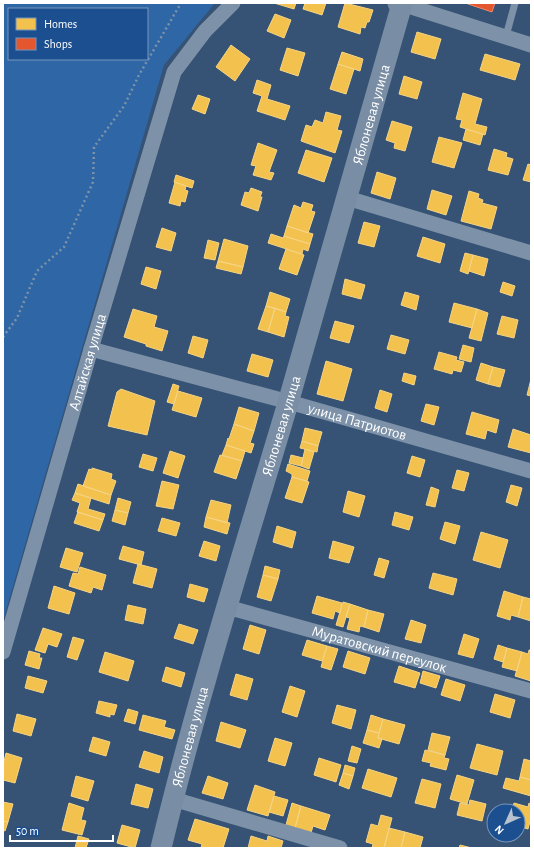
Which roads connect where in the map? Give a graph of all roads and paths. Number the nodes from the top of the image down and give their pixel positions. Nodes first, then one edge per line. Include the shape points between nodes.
1 (181, 3) edge
2 (233, 3) edge
3 (515, 3) edge
4 (400, 4) edge
5 (506, 36) junction
6 (531, 45) edge
7 (148, 59) edge
8 (147, 60) edge
9 (347, 198) junction
10 (531, 253) edge
11 (3, 337) edge
12 (91, 349) junction
13 (289, 402) junction
14 (531, 471) edge
15 (227, 607) junction
16 (3, 652) edge
17 (531, 691) edge
18 (173, 799) junction
19 (161, 848) edge
20 (340, 848) edge

1 - 7 path
2 - 12 street, Алтайская улица via 205,31 174,72
3 - 5 lane
4 - 5 street
4 - 9 street, Яблоневая улица
5 - 6 street
8 - 11 path via 124,106 94,147 93,182 64,247 37,271 17,318
9 - 10 street
9 - 13 street, Яблоневая улица
12 - 13 street, улица Патриотов
12 - 16 street, Алтайская улица
13 - 14 street, улица Патриотов
13 - 15 street, Яблоневая улица
15 - 17 street, Муратовский переулок
15 - 18 street, Яблоневая улица
18 - 19 street, Яблоневая улица
18 - 20 street

